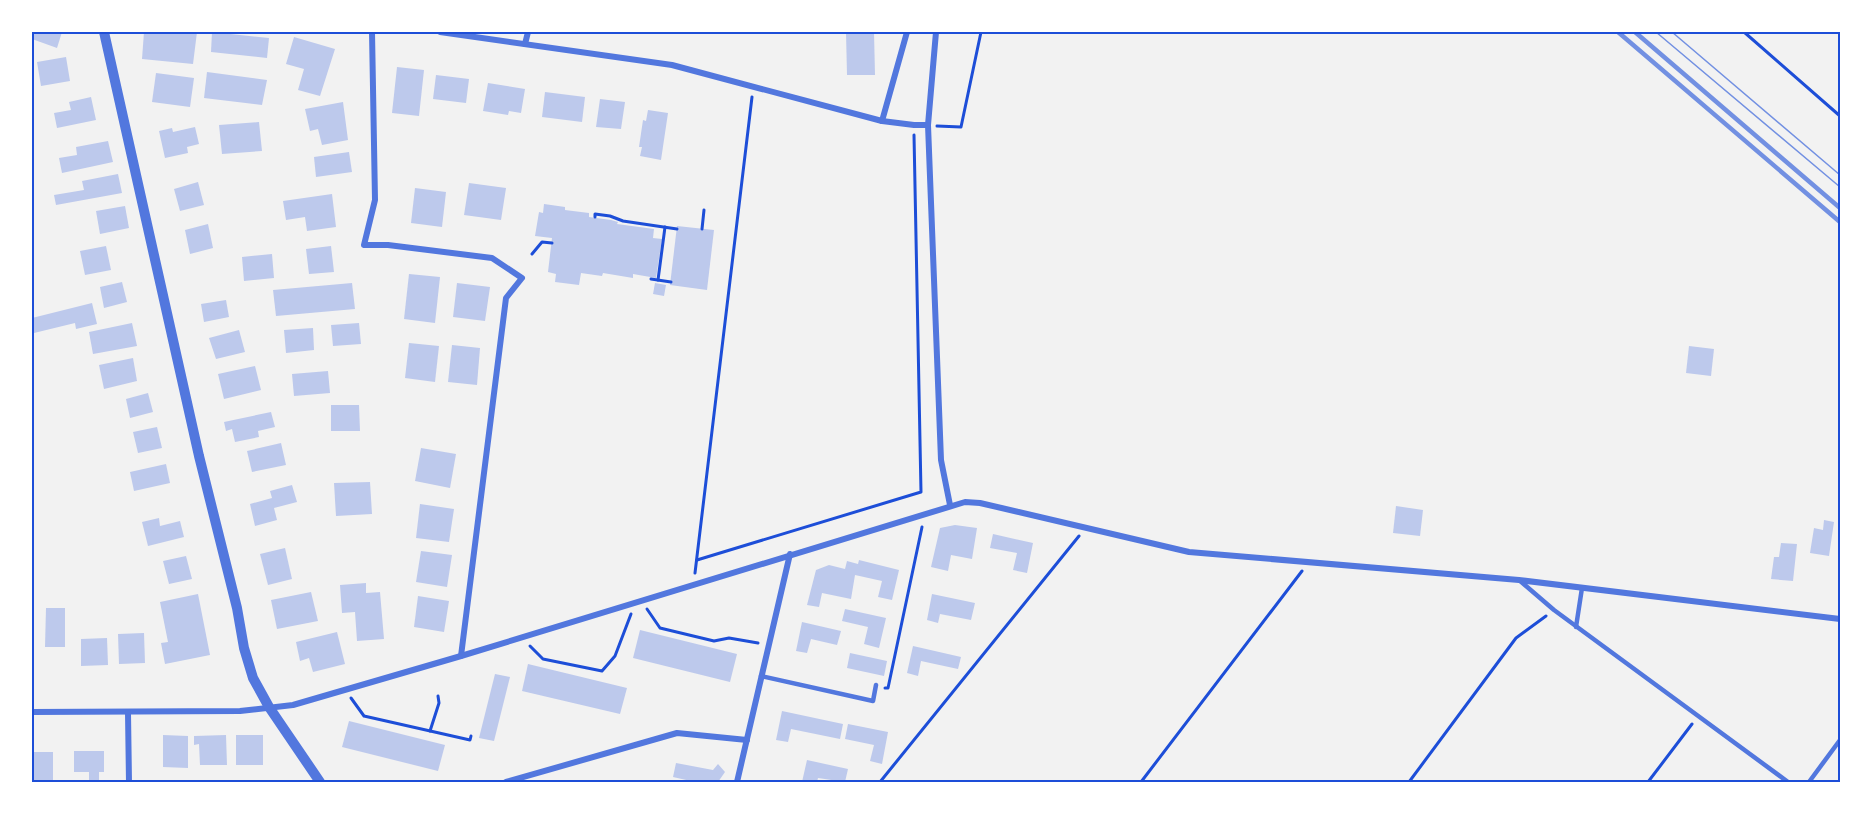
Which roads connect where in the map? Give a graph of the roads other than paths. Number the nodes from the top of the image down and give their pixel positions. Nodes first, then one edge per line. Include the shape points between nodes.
1 (104, 32) edge
2 (372, 32) edge
3 (440, 32) edge
4 (528, 32) edge
5 (907, 32) edge
6 (936, 32) edge
7 (525, 44) junction
8 (882, 121) junction
9 (928, 125) junction
10 (950, 505) junction
11 (790, 554) junction
12 (1519, 580) junction
13 (1582, 588) junction
14 (1840, 619) edge
15 (1576, 627) junction
16 (461, 656) junction
17 (761, 676) junction
18 (876, 686) road end
19 (269, 707) junction
20 (32, 712) edge
21 (128, 712) junction
22 (747, 740) junction
23 (1840, 740) edge
24 (129, 783) edge
25 (320, 783) edge
26 (506, 783) edge
27 (737, 783) edge
28 (1788, 783) edge
29 (1809, 783) edge

1 - 19 street via 244,648
2 - 16 street via 375,200 364,245 492,258 522,278 506,297
3 - 7 street
4 - 7 street
5 - 8 street
6 - 9 street
7 - 8 street via 672,65
8 - 9 street
9 - 10 street via 941,460
10 - 11 street
10 - 12 street via 980,503 1189,552
11 - 16 street
11 - 17 street
12 - 13 street
12 - 15 lane
13 - 14 street
13 - 15 lane
15 - 28 lane
16 - 19 street via 293,705
17 - 18 lane via 873,701
17 - 22 street
19 - 21 street
19 - 25 street
20 - 21 street
21 - 24 street
22 - 26 street via 677,733
22 - 27 street
23 - 29 lane

